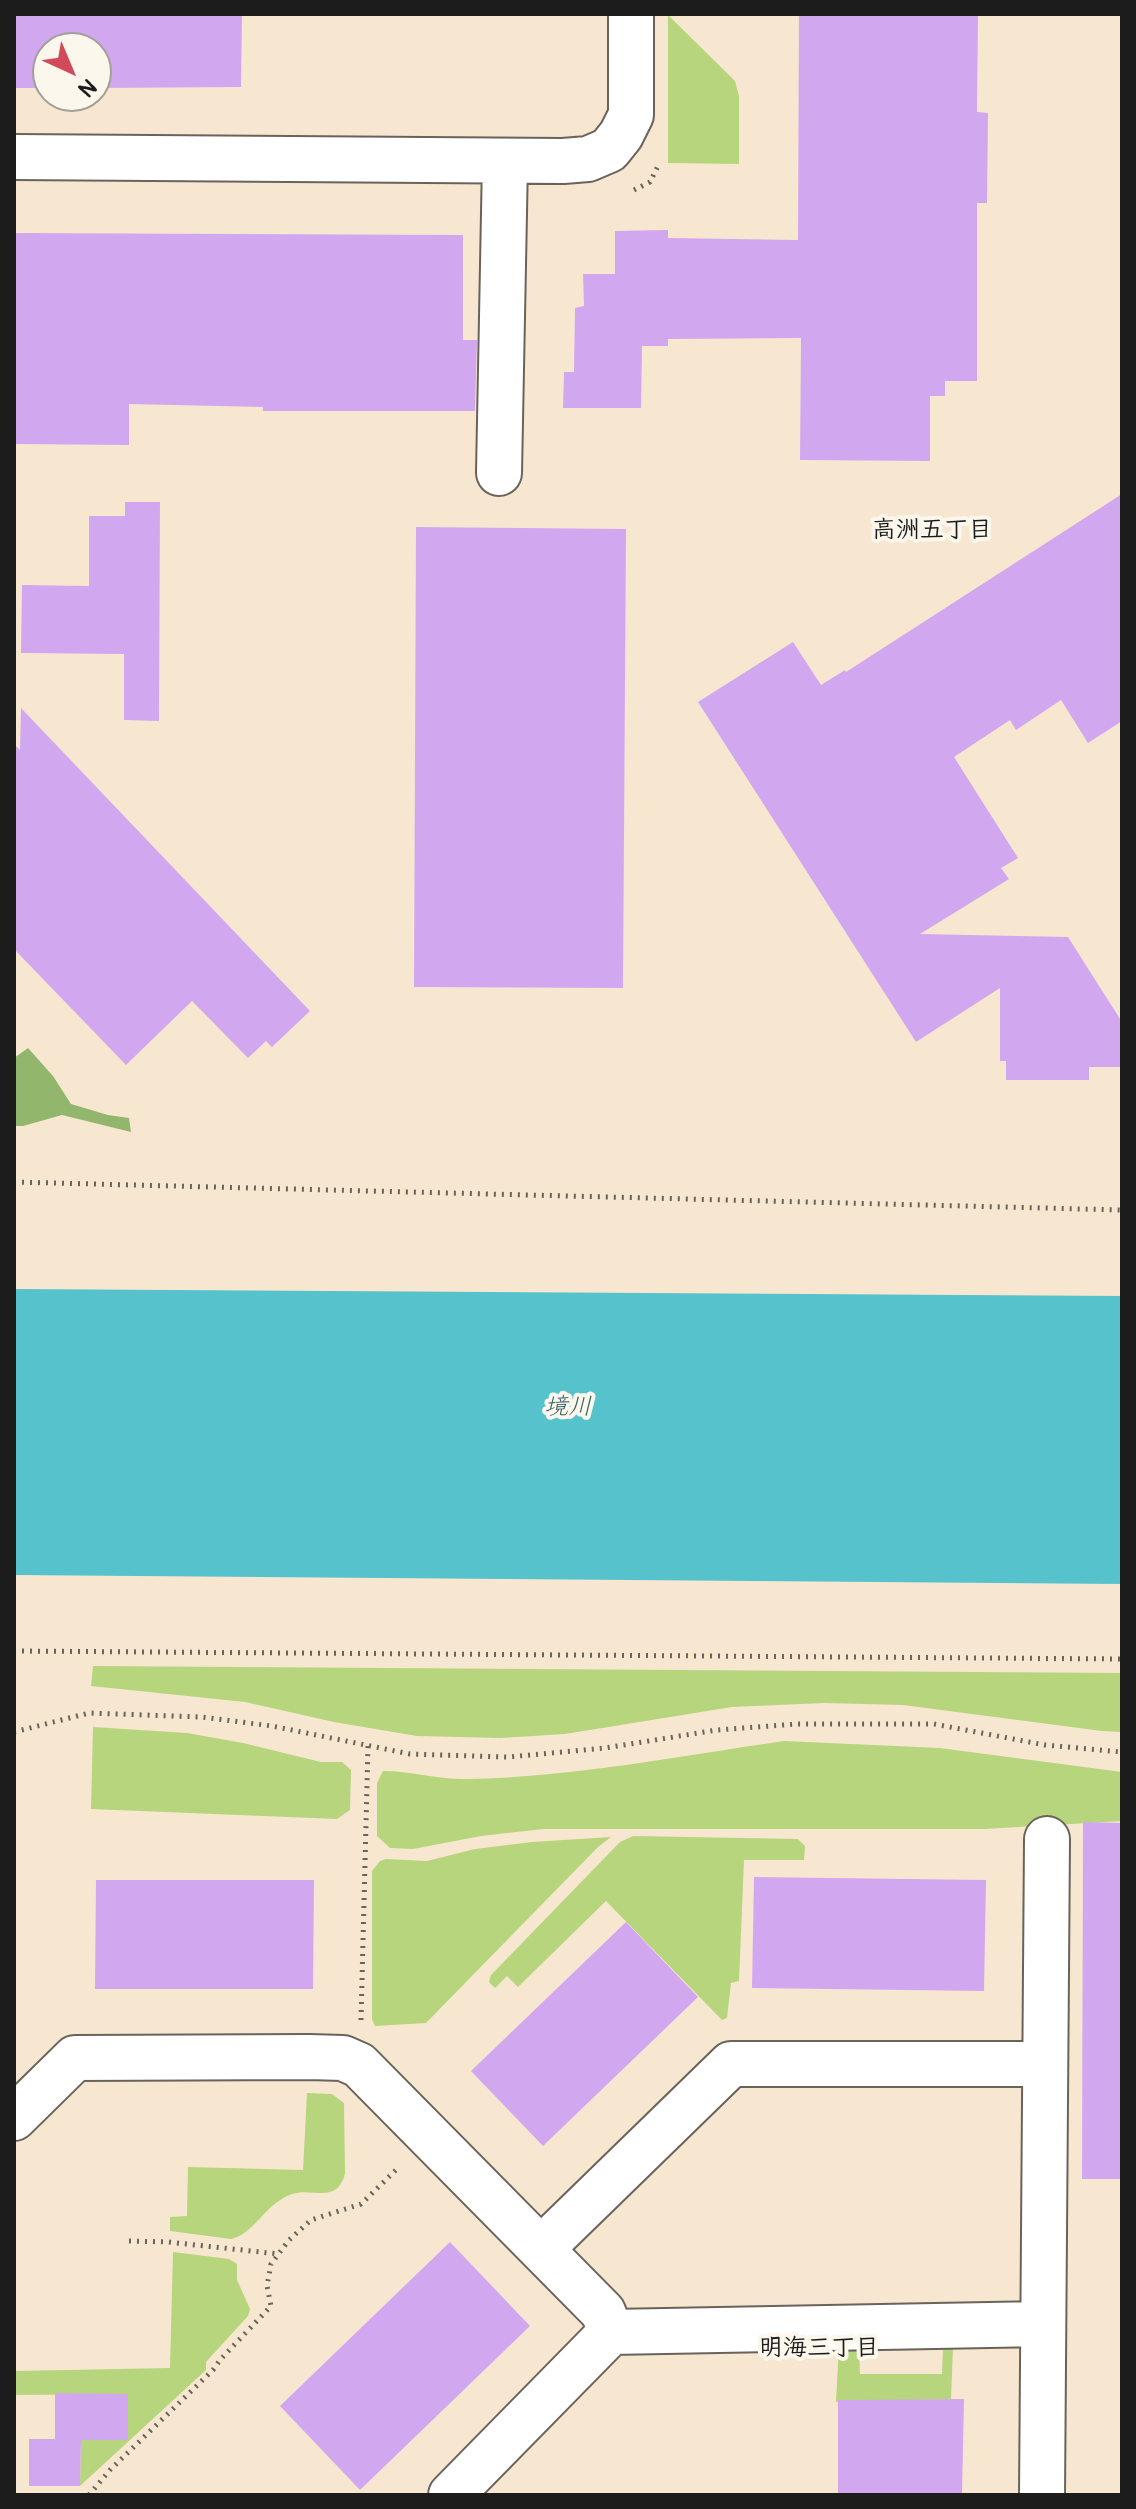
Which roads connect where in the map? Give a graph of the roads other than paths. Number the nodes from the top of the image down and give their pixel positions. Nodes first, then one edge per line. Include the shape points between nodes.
1 (631, 14) edge
2 (14, 157) edge
3 (505, 161) junction
4 (499, 473) dead end
5 (1047, 1839) dead end
6 (1045, 2064) junction
7 (14, 2118) edge
8 (541, 2249) junction
9 (1043, 2324) junction
10 (611, 2332) junction
11 (451, 2495) edge
12 (1042, 2495) edge

1 - 3 street via 631,115 609,150 588,159
2 - 3 street
3 - 4 street
5 - 6 street
6 - 8 street via 731,2064
6 - 9 street
7 - 8 street via 75,2058 343,2058 359,2065
8 - 10 street via 603,2312
9 - 10 street
9 - 12 street
10 - 11 street

